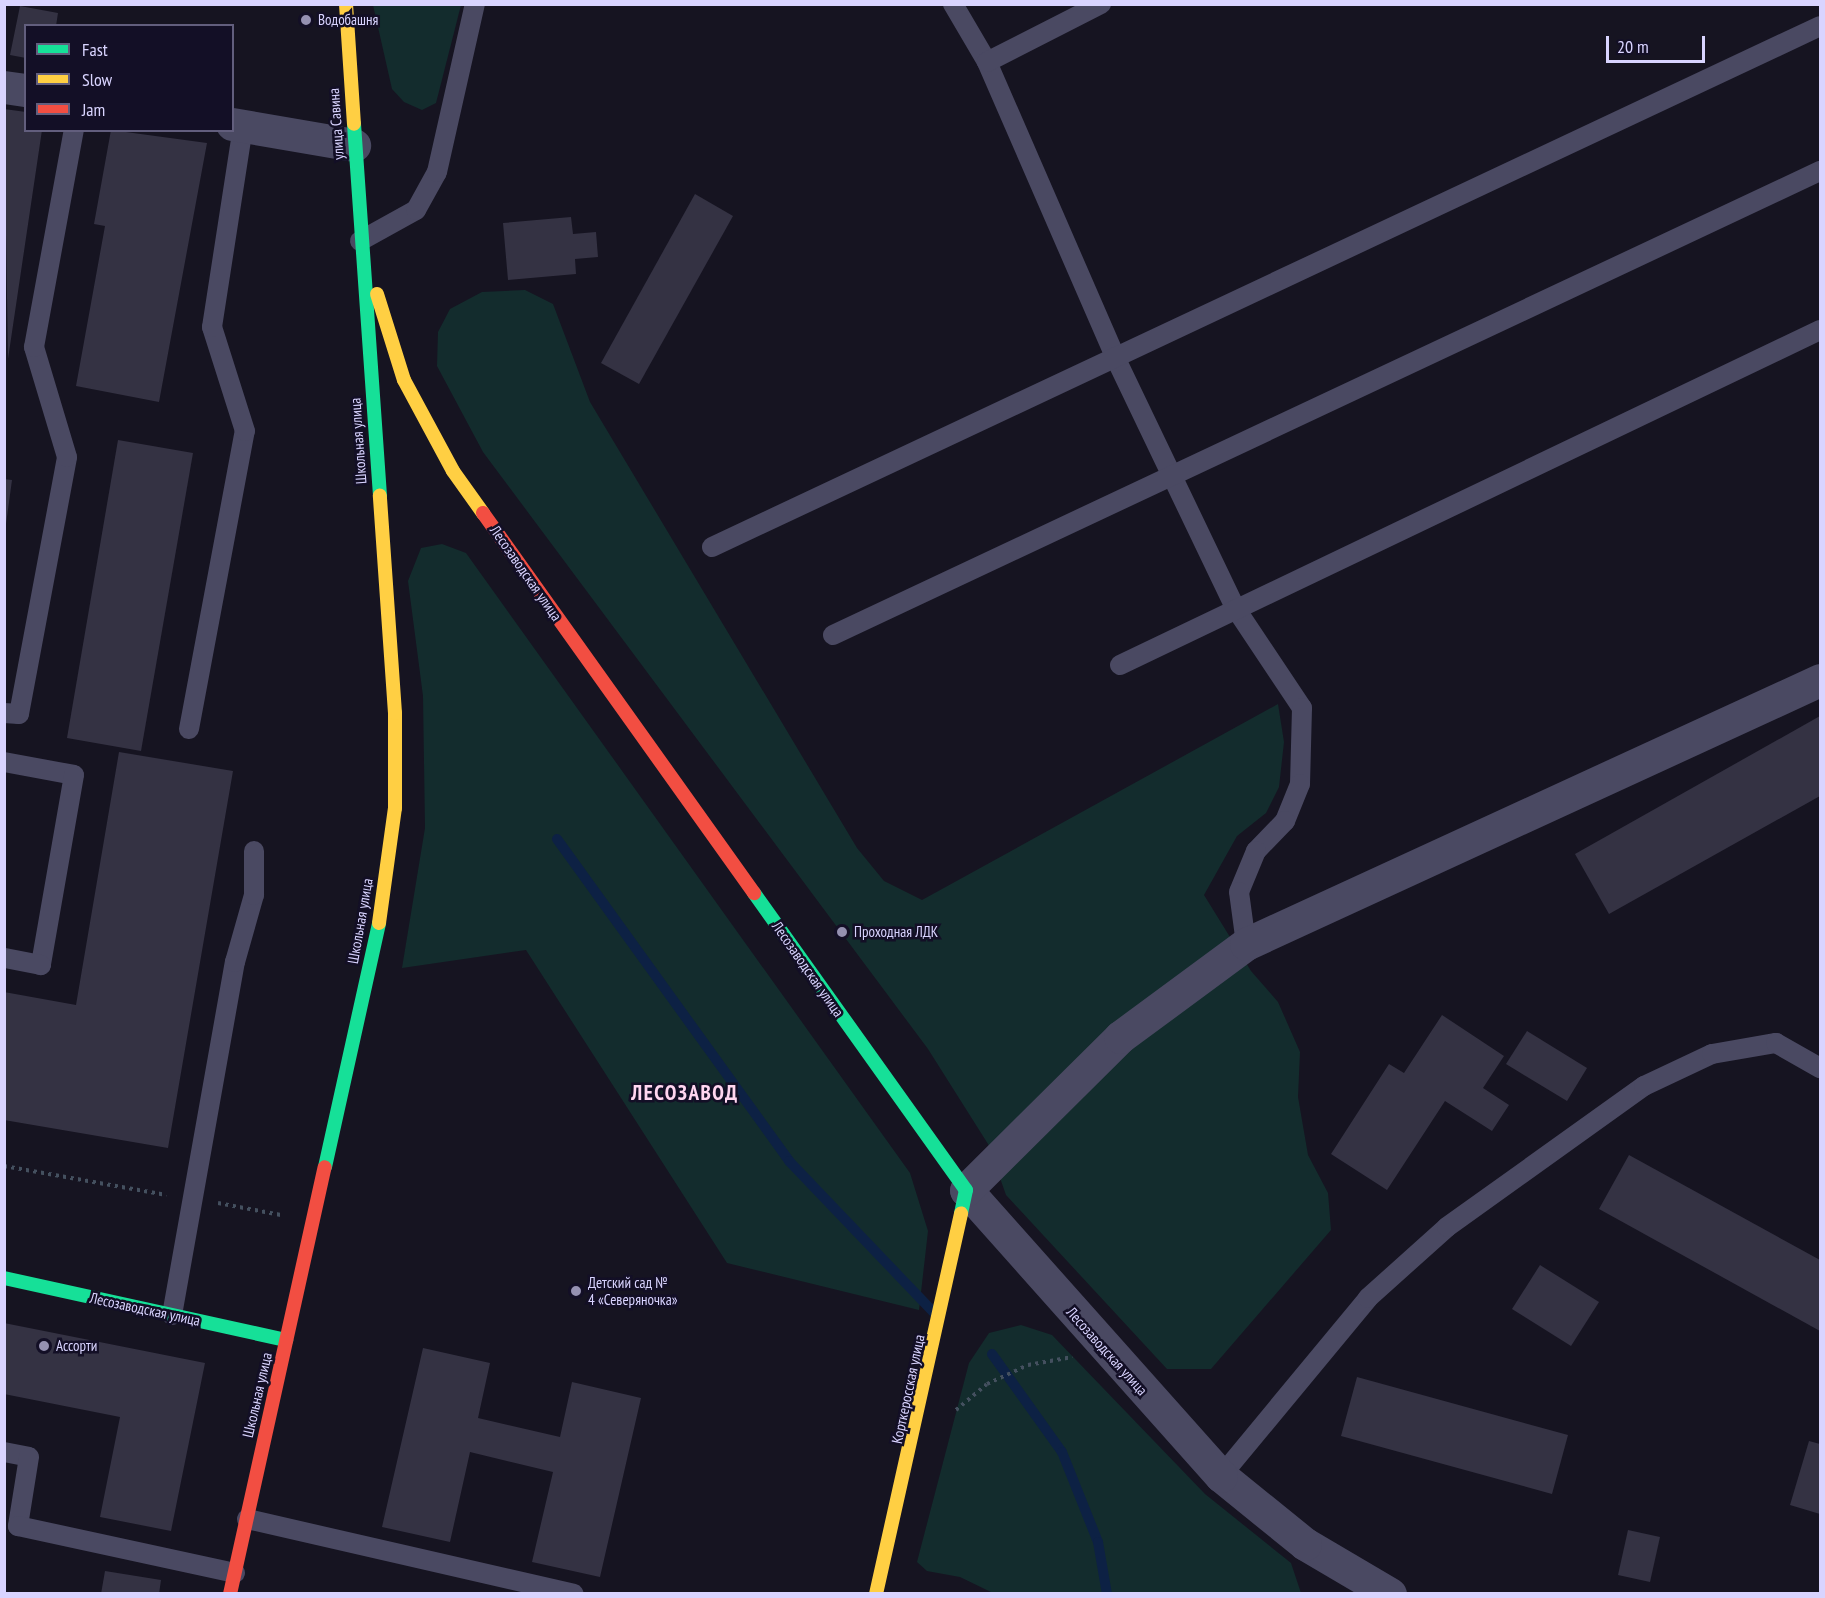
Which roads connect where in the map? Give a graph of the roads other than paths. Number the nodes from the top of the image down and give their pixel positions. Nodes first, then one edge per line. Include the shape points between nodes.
1 (346, 4) edge
2 (475, 4) edge
3 (953, 4) edge
4 (1101, 4) edge
5 (1821, 26) edge
6 (987, 62) junction
7 (4, 87) edge
8 (24, 90) edge
9 (238, 125) edge
10 (74, 132) edge
11 (354, 145) junction
12 (1821, 171) edge
13 (360, 241) junction
14 (1821, 330) edge
15 (1115, 357) junction
16 (1173, 476) junction
17 (712, 547) dead end
18 (1236, 609) junction
19 (833, 635) dead end
20 (1120, 665) dead end
21 (1821, 680) edge
22 (4, 712) edge
23 (189, 729) dead end
24 (4, 762) edge
25 (254, 851) dead end
26 (1246, 944) junction
27 (4, 958) edge
28 (1821, 1068) edge
29 (966, 1190) junction
30 (4, 1278) edge
31 (172, 1315) junction
32 (286, 1340) junction
33 (4, 1452) edge
34 (1221, 1476) junction
35 (247, 1519) junction
36 (235, 1573) junction
37 (230, 1593) edge
38 (574, 1593) edge
39 (876, 1593) edge
40 (1390, 1593) edge

1 - 11 main road, улица Савина
2 - 13 lane via 437,172 416,210
3 - 6 lane
4 - 6 lane
5 - 15 lane
6 - 15 lane
7 - 8 street
9 - 11 street
9 - 23 lane via 212,327 245,430
10 - 22 lane via 34,347 67,457 19,714
11 - 13 main road, улица Савина
12 - 16 lane
13 - 29 main road, Лесозаводская улица via 404,380 453,471
13 - 32 main road, Школьная улица via 395,713 395,808 378,927
14 - 18 lane
15 - 16 lane
15 - 17 lane
16 - 18 lane
16 - 19 lane
18 - 20 lane
18 - 26 lane via 1302,708 1300,784 1286,820 1256,851 1239,892
21 - 26 street
24 - 27 lane via 74,774 41,965
25 - 31 lane via 254,895 235,962
26 - 29 street via 1120,1037
28 - 34 lane via 1776,1043 1712,1054 1644,1086 1447,1227 1368,1298
29 - 34 street, Лесозаводская улица
29 - 39 main road, Корткеросская улица via 913,1445
30 - 31 main road, Лесозаводская улица
31 - 32 main road, Лесозаводская улица
32 - 35 main road, Школьная улица
33 - 36 lane via 29,1457 18,1526
34 - 40 street, Лесозаводская улица via 1305,1544
35 - 36 main road, Школьная улица
35 - 38 lane
36 - 37 main road, Школьная улица

